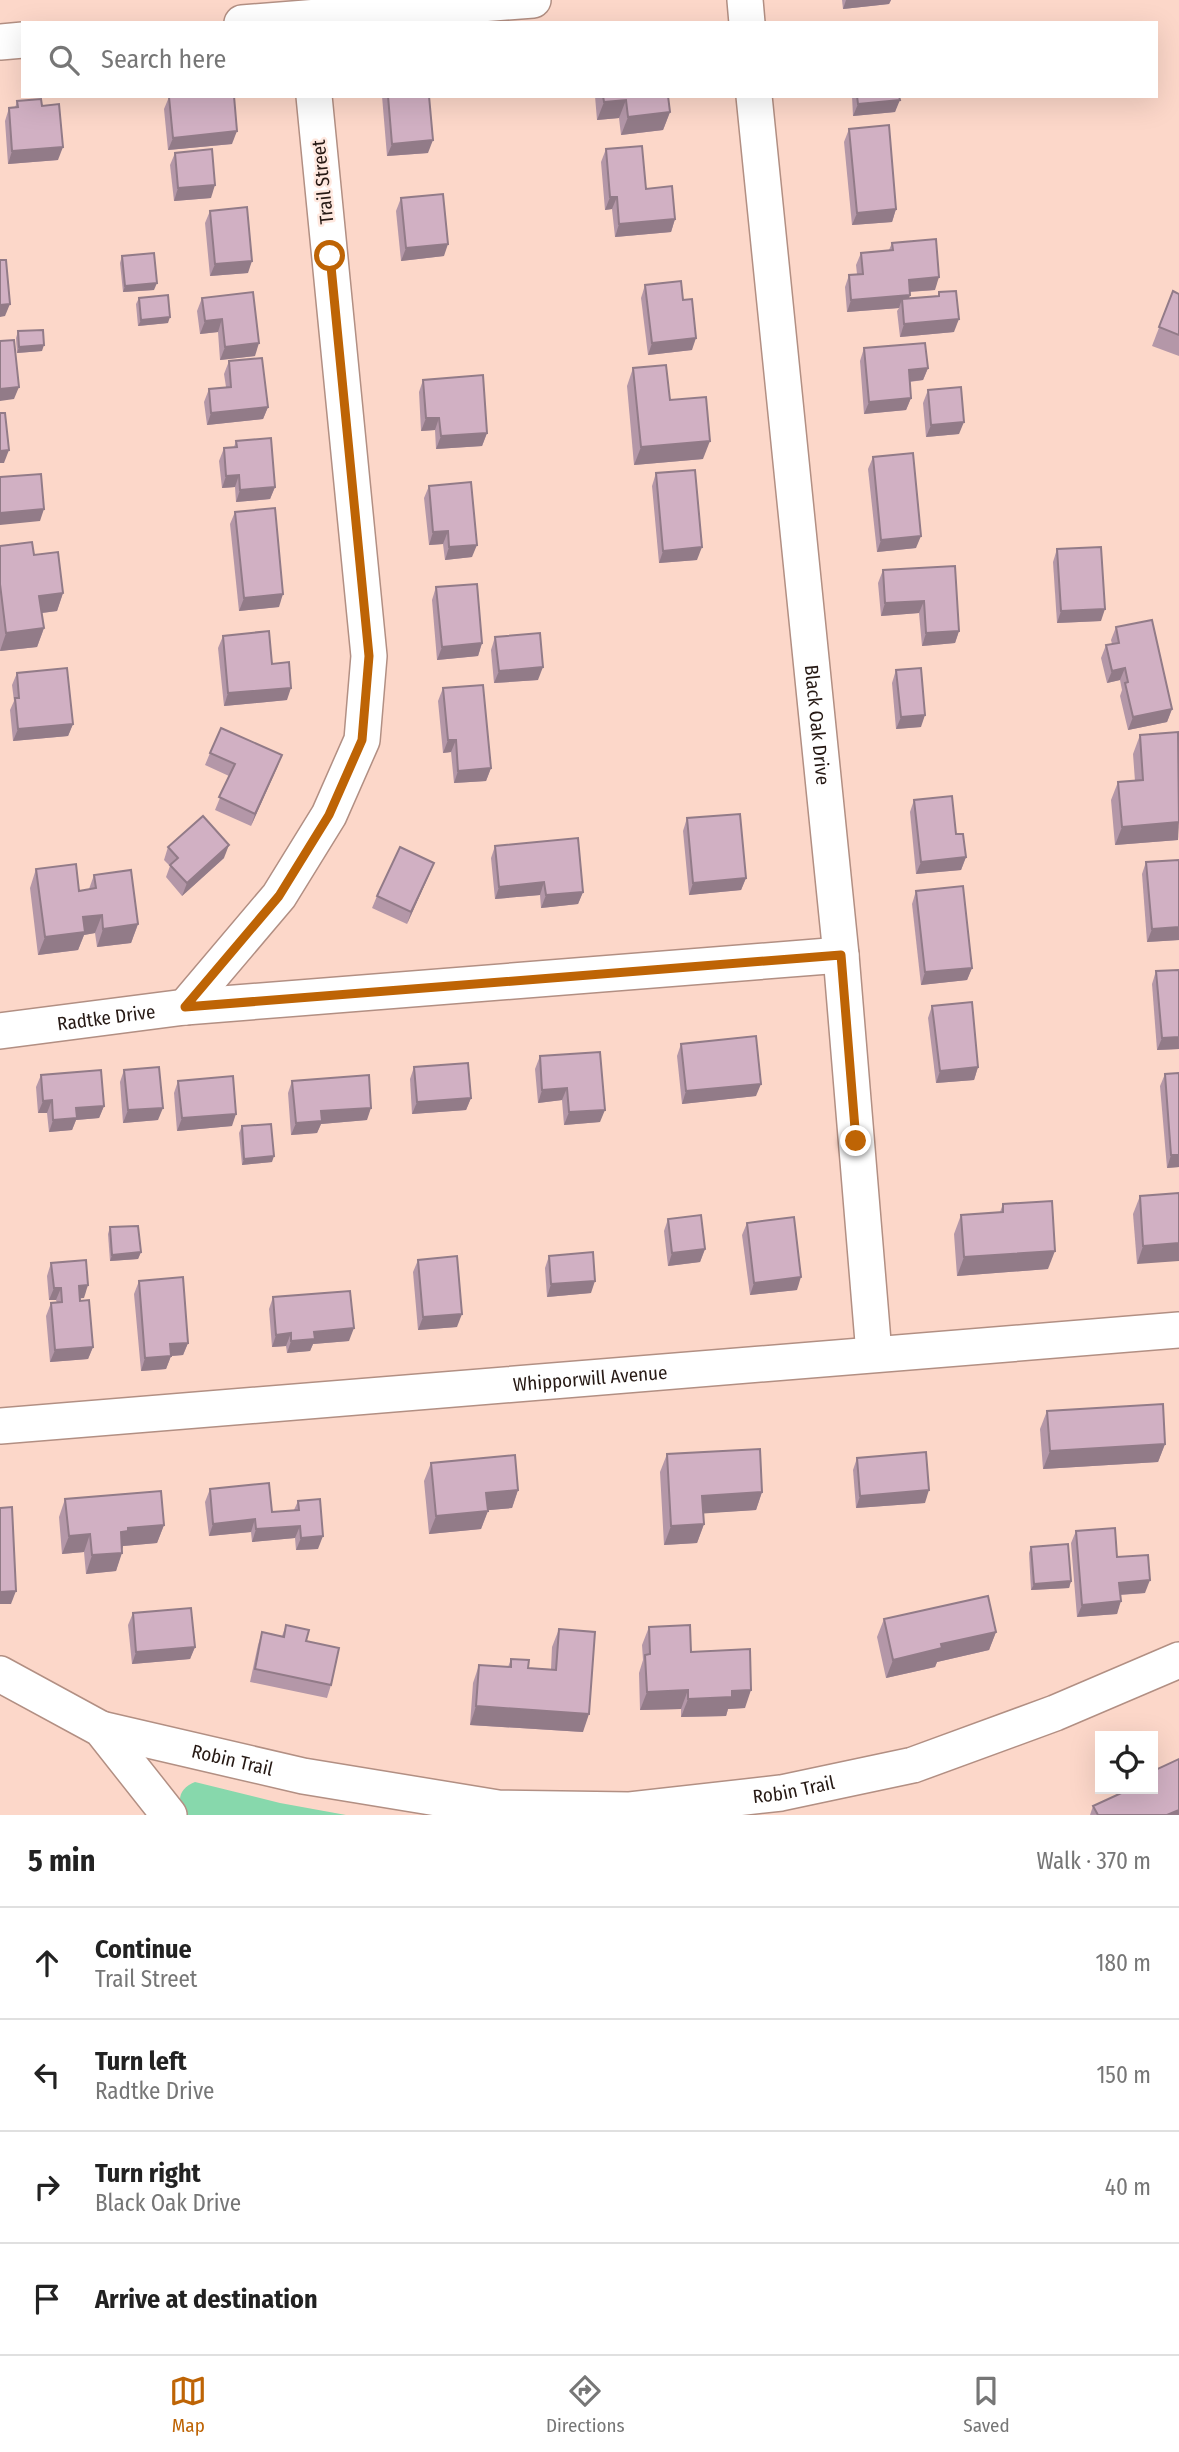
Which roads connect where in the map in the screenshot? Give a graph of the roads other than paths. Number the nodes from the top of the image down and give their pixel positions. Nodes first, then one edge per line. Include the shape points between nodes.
1 (533, 0) edge
2 (745, 0) edge
3 (306, 14) edge
4 (256, 21) edge
5 (747, 21) edge
6 (21, 40) edge
7 (0, 41) edge
8 (314, 98) edge
9 (754, 98) edge
10 (841, 955) junction
11 (185, 1007) junction
12 (0, 1031) edge
13 (1179, 1330) edge
14 (874, 1354) junction
15 (0, 1426) edge
16 (1179, 1660) edge
17 (0, 1674) edge
18 (101, 1729) junction
19 (627, 1812) edge
20 (169, 1815) edge

1 - 3 street
2 - 5 street
3 - 4 street
6 - 7 street
8 - 11 street, Trail Street via 369,656 362,740 329,815 279,896
9 - 10 street, Black Oak Drive
10 - 11 street, Radtke Drive
10 - 14 street, Black Oak Drive
11 - 12 street, Radtke Drive
13 - 14 street, Whipporwill Avenue
14 - 15 street, Whipporwill Avenue
16 - 19 street, Robin Trail via 1055,1713 913,1765 781,1793
17 - 18 street
18 - 19 street, Robin Trail via 303,1776 498,1808
18 - 20 street

